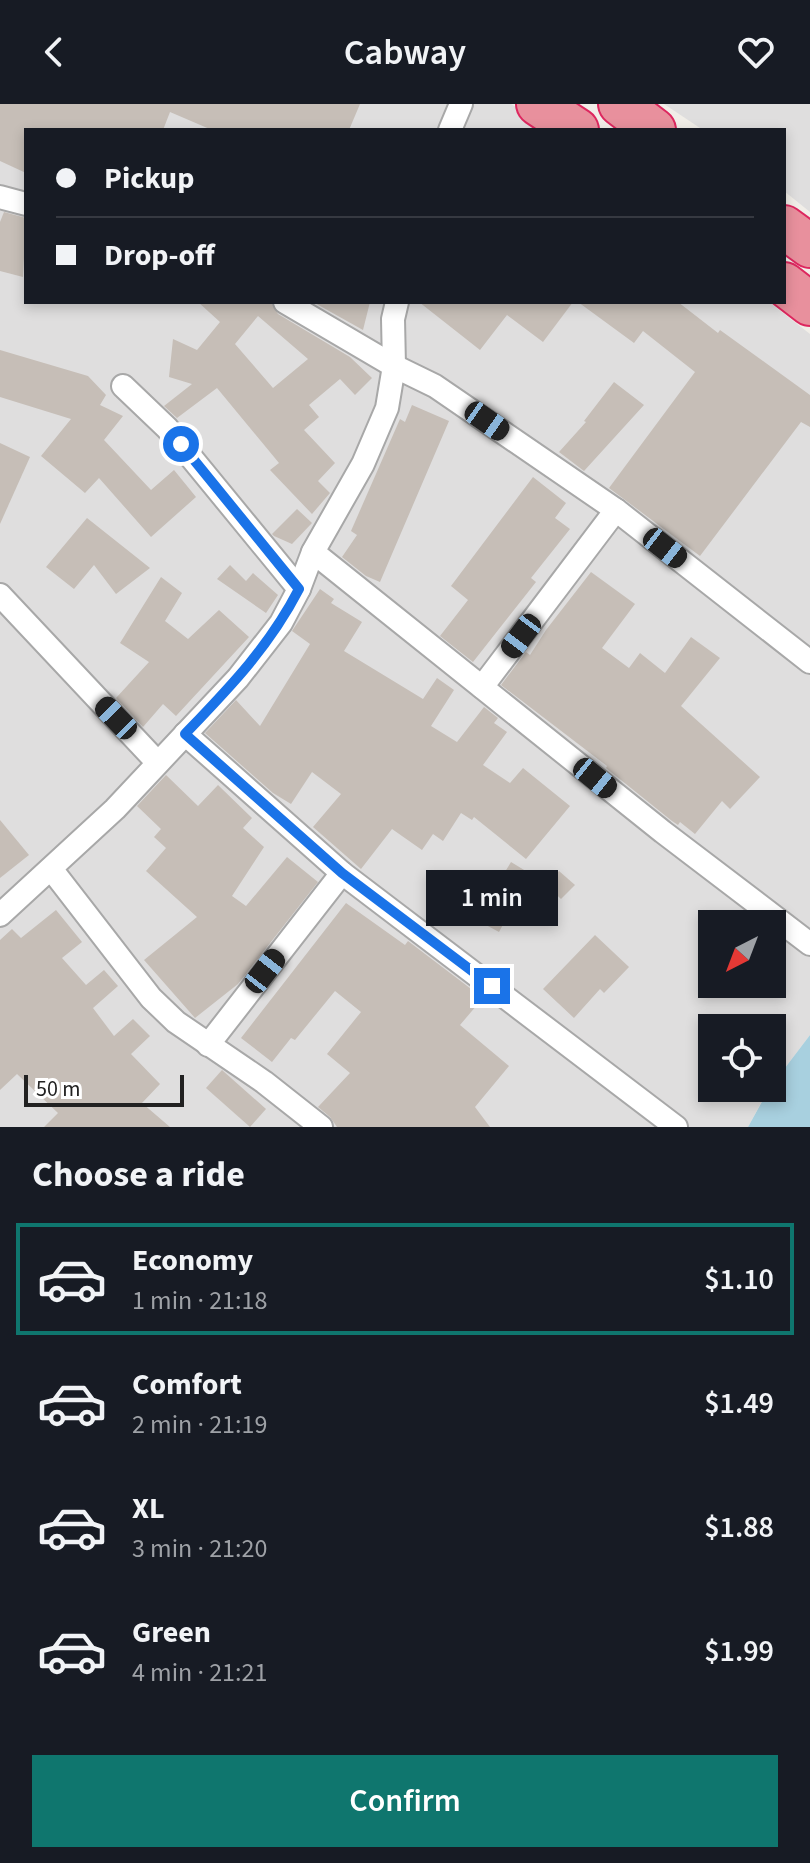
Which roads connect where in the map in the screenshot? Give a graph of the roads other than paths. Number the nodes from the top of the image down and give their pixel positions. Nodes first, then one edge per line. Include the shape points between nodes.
1 (461, 104) edge
2 (538, 104) edge
3 (620, 104) edge
4 (451, 128) edge
5 (574, 128) edge
6 (651, 128) edge
7 (0, 197) edge
8 (24, 203) edge
9 (786, 228) edge
10 (810, 246) edge
11 (786, 286) edge
12 (288, 304) edge
13 (397, 304) edge
14 (810, 304) edge
15 (394, 366) junction
16 (123, 386) dead end
17 (616, 510) junction
18 (313, 552) junction
19 (299, 589) junction
20 (0, 595) edge
21 (810, 662) edge
22 (482, 687) junction
23 (185, 734) junction
24 (157, 762) junction
25 (52, 870) junction
26 (342, 873) junction
27 (0, 915) edge
28 (810, 944) edge
29 (208, 1045) junction
30 (321, 1127) edge
31 (676, 1127) edge

1 - 4 street
2 - 5 highway
3 - 6 highway
7 - 8 street
9 - 10 highway
11 - 14 highway
12 - 15 street
13 - 15 street
15 - 17 street via 435,386
15 - 18 street via 387,408 363,464
16 - 19 street via 184,448
17 - 21 street
17 - 22 street
18 - 19 street
18 - 22 street
19 - 23 street via 273,634
20 - 24 street
22 - 28 street
23 - 24 street
23 - 26 street
24 - 25 street
25 - 27 street
25 - 29 street via 151,998
26 - 29 street
26 - 31 street
29 - 30 street

